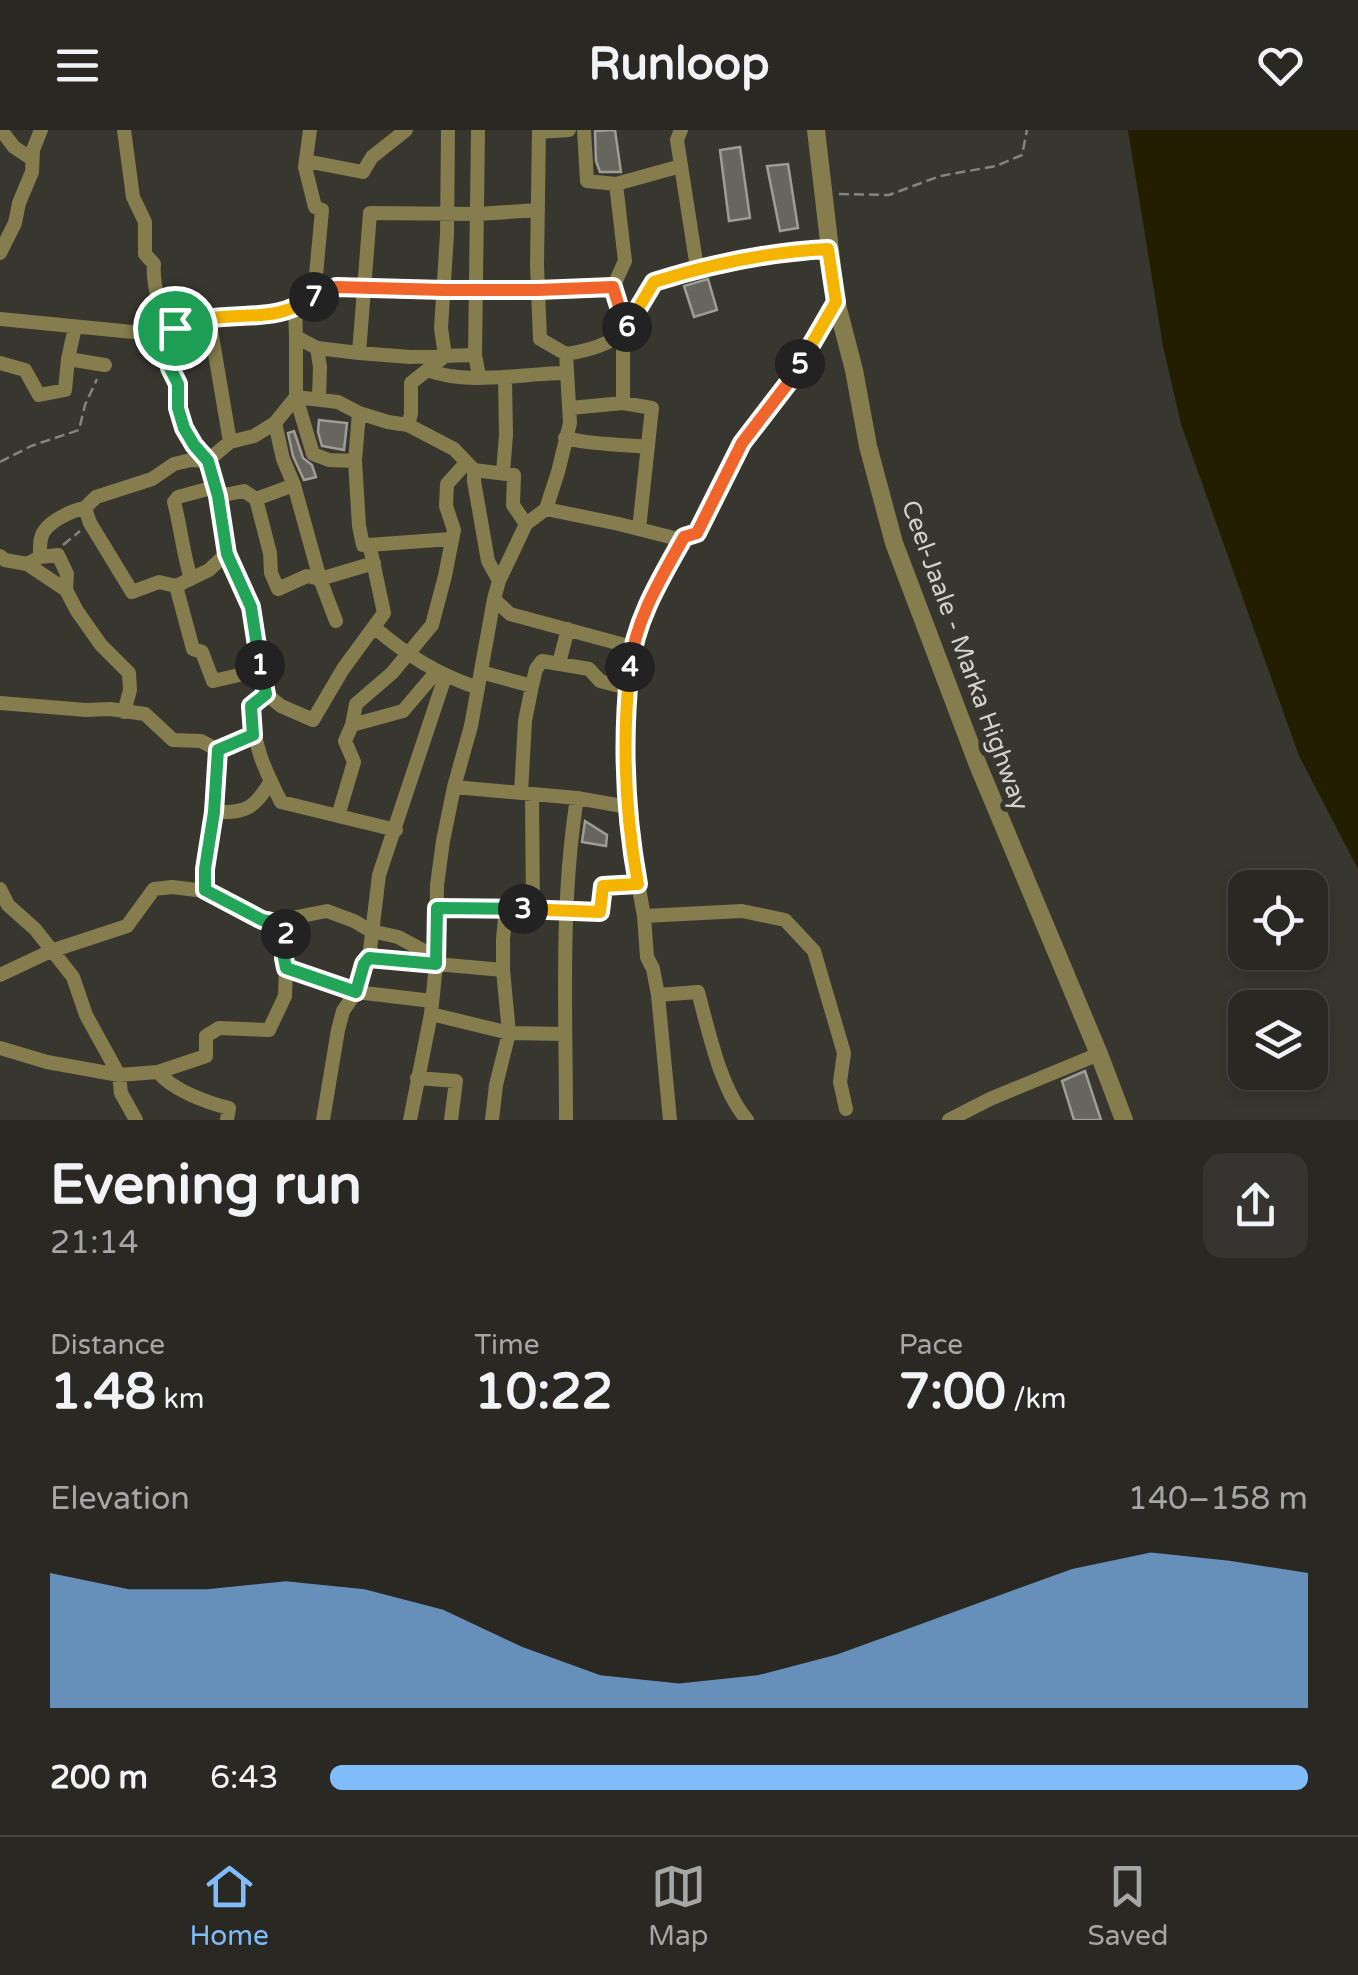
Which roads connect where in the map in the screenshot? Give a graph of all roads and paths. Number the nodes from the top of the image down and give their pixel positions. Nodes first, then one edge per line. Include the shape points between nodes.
1 (1, 130) edge
2 (41, 130) edge
3 (124, 130) edge
4 (310, 130) edge
5 (406, 130) edge
6 (448, 130) edge
7 (478, 130) edge
8 (569, 130) edge
9 (584, 130) edge
10 (682, 130) edge
11 (816, 130) edge
12 (1028, 130) edge
13 (539, 131) edge
14 (32, 159) junction
15 (306, 161) junction
16 (681, 166) junction
17 (616, 184) junction
18 (822, 194) junction
19 (538, 210) junction
20 (448, 214) junction
21 (478, 214) junction
22 (828, 249) junction
23 (0, 252) edge
24 (697, 268) junction
25 (364, 286) junction
26 (613, 287) junction
27 (444, 290) junction
28 (477, 290) junction
29 (538, 290) junction
30 (314, 297) junction
31 (836, 302) junction
32 (295, 309) junction
33 (210, 318) junction
34 (0, 319) edge
35 (75, 327) junction
36 (170, 328) junction
37 (623, 333) junction
38 (296, 337) junction
39 (317, 348) junction
40 (359, 353) junction
41 (566, 354) junction
42 (444, 356) junction
43 (474, 356) junction
44 (68, 359) junction
45 (0, 363) edge
46 (105, 365) joint
47 (427, 370) junction
48 (568, 373) junction
49 (479, 376) junction
50 (505, 377) junction
51 (296, 397) junction
52 (319, 399) junction
53 (623, 403) junction
54 (570, 408) junction
55 (358, 413) junction
56 (275, 423) junction
57 (408, 425) junction
58 (565, 438) junction
59 (230, 442) junction
60 (648, 447) junction
61 (208, 461) junction
62 (354, 461) junction
63 (0, 462) edge
64 (470, 466) junction
65 (503, 473) junction
66 (294, 485) junction
67 (217, 492) junction
68 (256, 499) junction
69 (546, 510) junction
70 (87, 516) junction
71 (526, 524) junction
72 (480, 525) junction
73 (639, 529) junction
74 (452, 534) junction
75 (684, 537) junction
76 (368, 545) junction
77 (227, 554) junction
78 (58, 555) junction
79 (34, 560) junction
80 (2, 562) edge
81 (374, 563) junction
82 (191, 579) junction
83 (320, 579) junction
84 (499, 581) junction
85 (176, 586) junction
86 (66, 590) junction
87 (494, 599) junction
88 (336, 621) dead end
89 (375, 628) junction
90 (568, 629) junction
91 (632, 646) junction
92 (407, 655) junction
93 (559, 664) junction
94 (261, 670) junction
95 (481, 672) junction
96 (441, 674) junction
97 (532, 686) junction
98 (478, 688) junction
99 (628, 688) junction
100 (266, 694) junction
101 (0, 703) edge
102 (124, 712) junction
103 (352, 725) junction
104 (270, 781) junction
105 (454, 787) junction
106 (527, 794) junction
107 (577, 798) junction
108 (628, 807) junction
109 (214, 812) junction
110 (338, 816) junction
111 (396, 830) junction
112 (638, 884) junction
113 (0, 888) edge
114 (205, 890) junction
115 (437, 908) junction
116 (506, 908) junction
117 (534, 910) junction
118 (565, 912) junction
119 (644, 916) junction
120 (287, 925) junction
121 (372, 931) junction
122 (52, 951) junction
123 (369, 958) junction
124 (436, 964) junction
125 (286, 968) junction
126 (503, 970) junction
127 (0, 975) edge
128 (356, 992) junction
129 (658, 995) junction
130 (432, 1008) junction
131 (508, 1033) junction
132 (564, 1034) junction
133 (0, 1048) edge
134 (1099, 1054) junction
135 (158, 1072) junction
136 (119, 1075) junction
137 (417, 1078) junction
138 (846, 1109) dead end
139 (745, 1118) edge
140 (136, 1120) edge
141 (227, 1120) edge
142 (323, 1120) edge
143 (409, 1120) edge
144 (452, 1120) edge
145 (492, 1120) edge
146 (566, 1120) edge
147 (670, 1120) edge
148 (724, 1120) edge
149 (949, 1120) edge
150 (1124, 1120) edge

1 - 14 street
2 - 14 street
3 - 36 street via 132,197 145,222 145,254 154,264 152,281
4 - 15 street
5 - 15 street via 363,172
6 - 20 street
7 - 21 street
8 - 13 street
9 - 17 street via 587,182
10 - 16 street
11 - 18 street, Ceel-Jaale - Marka Highway
12 - 18 path via 1022,154 996,166 888,195
13 - 19 street
14 - 23 street
15 - 30 street via 315,207 322,210
16 - 17 street
16 - 24 street
17 - 26 street via 624,261
18 - 22 street, Ceel-Jaale - Marka Highway
19 - 21 street
19 - 29 street
20 - 21 street
20 - 25 street via 370,213
20 - 27 street
21 - 28 street
22 - 24 street
22 - 31 street, Ceel-Jaale - Marka Highway
24 - 37 street via 654,282
25 - 27 street
25 - 30 street via 336,287
25 - 40 street
26 - 29 street
26 - 37 street
27 - 28 street
27 - 42 street
28 - 29 street
28 - 43 street
29 - 41 street via 540,339
30 - 32 street
31 - 75 street via 792,378 742,443 697,533
31 - 134 street, Ceel-Jaale - Marka Highway via 894,544
32 - 33 street
32 - 38 street
33 - 36 street
33 - 59 street
34 - 35 street
35 - 36 street
35 - 44 street
36 - 61 street via 178,408
37 - 41 street
37 - 53 street
38 - 39 street
38 - 51 street
39 - 40 street
39 - 52 street
40 - 42 street
41 - 48 street
42 - 43 street
42 - 47 street
43 - 49 street
44 - 45 street via 66,390 49,395 39,395 25,370
44 - 46 street
46 - 63 path via 78,430
47 - 49 street
47 - 57 street via 411,383
48 - 50 street
48 - 54 street
49 - 50 street
50 - 65 street
51 - 52 street
51 - 56 street
51 - 62 street via 313,454
52 - 55 street
53 - 54 street
53 - 60 street via 652,408
54 - 58 street
55 - 57 street
55 - 62 street
56 - 59 street
56 - 66 street
57 - 64 street via 454,449
58 - 60 street
58 - 69 street
59 - 61 street
60 - 73 street
61 - 67 street
61 - 70 street via 174,464 152,480 96,497
62 - 76 street via 358,526
64 - 65 street
64 - 72 street
64 - 74 street via 447,484
65 - 71 street via 514,474 513,504
66 - 68 street
66 - 83 street
67 - 68 street via 244,491
67 - 77 street
67 - 82 street via 174,502
68 - 83 street via 278,589 308,576
69 - 71 street
69 - 73 street
70 - 78 path
70 - 79 street via 78,508 45,528
70 - 85 street via 132,592 158,582
71 - 84 street
72 - 74 street
72 - 84 street
73 - 75 street
74 - 76 street
74 - 92 street via 432,625
75 - 91 street
76 - 81 street
77 - 82 street
77 - 94 street via 251,607
78 - 79 street
78 - 86 street
79 - 80 street
79 - 86 street
81 - 83 street
81 - 89 street via 384,614
82 - 85 street
83 - 88 street
84 - 87 street
85 - 94 street via 192,649 202,652 213,681
86 - 102 street via 101,646 129,673
87 - 90 street via 510,614
87 - 95 street
89 - 92 street
89 - 100 street via 313,720
90 - 91 street
90 - 93 street
91 - 99 street
92 - 96 street
92 - 103 street via 356,704
93 - 97 street via 542,661
93 - 99 street via 590,669 600,681
94 - 100 street
95 - 97 street
95 - 98 street
96 - 98 street
96 - 103 street via 403,711
96 - 111 street
97 - 106 street via 525,720
98 - 105 street
99 - 108 street
100 - 104 street via 251,706 253,735
101 - 102 street
102 - 109 street via 145,714 173,740 201,741 218,750
103 - 110 street via 345,741 354,762
104 - 109 street via 258,802 239,813
104 - 110 street via 282,802
105 - 106 street
105 - 115 street
106 - 107 street
106 - 117 street
107 - 108 street
107 - 118 street
108 - 112 street
109 - 114 street
110 - 111 street
111 - 121 street via 379,875
112 - 118 street via 603,886 600,912
112 - 119 street
113 - 122 street
114 - 120 street via 262,920
114 - 122 street via 154,889 127,926
115 - 116 street
115 - 124 street
116 - 117 street
116 - 126 street
117 - 118 street
118 - 132 street
119 - 129 street
119 - 138 street via 742,910 785,920 814,951 844,1052 840,1082
120 - 121 street via 327,911
120 - 125 street
121 - 123 street
121 - 124 street via 398,937
122 - 127 street
122 - 136 street via 73,977
123 - 124 street
123 - 128 street
124 - 126 street
124 - 130 street
125 - 128 street
125 - 135 street via 285,996 270,1030 219,1028 206,1036 206,1056
126 - 131 street
128 - 130 street
128 - 142 street via 338,1030
129 - 139 street via 698,992
129 - 147 street
130 - 131 street
130 - 137 street
131 - 132 street
131 - 145 street
132 - 146 street
133 - 136 street
134 - 149 street
134 - 150 street, Ceel-Jaale - Marka Highway
135 - 136 street
135 - 141 street via 204,1102 229,1108
136 - 140 street
137 - 143 street
137 - 144 street via 456,1080
139 - 148 street

